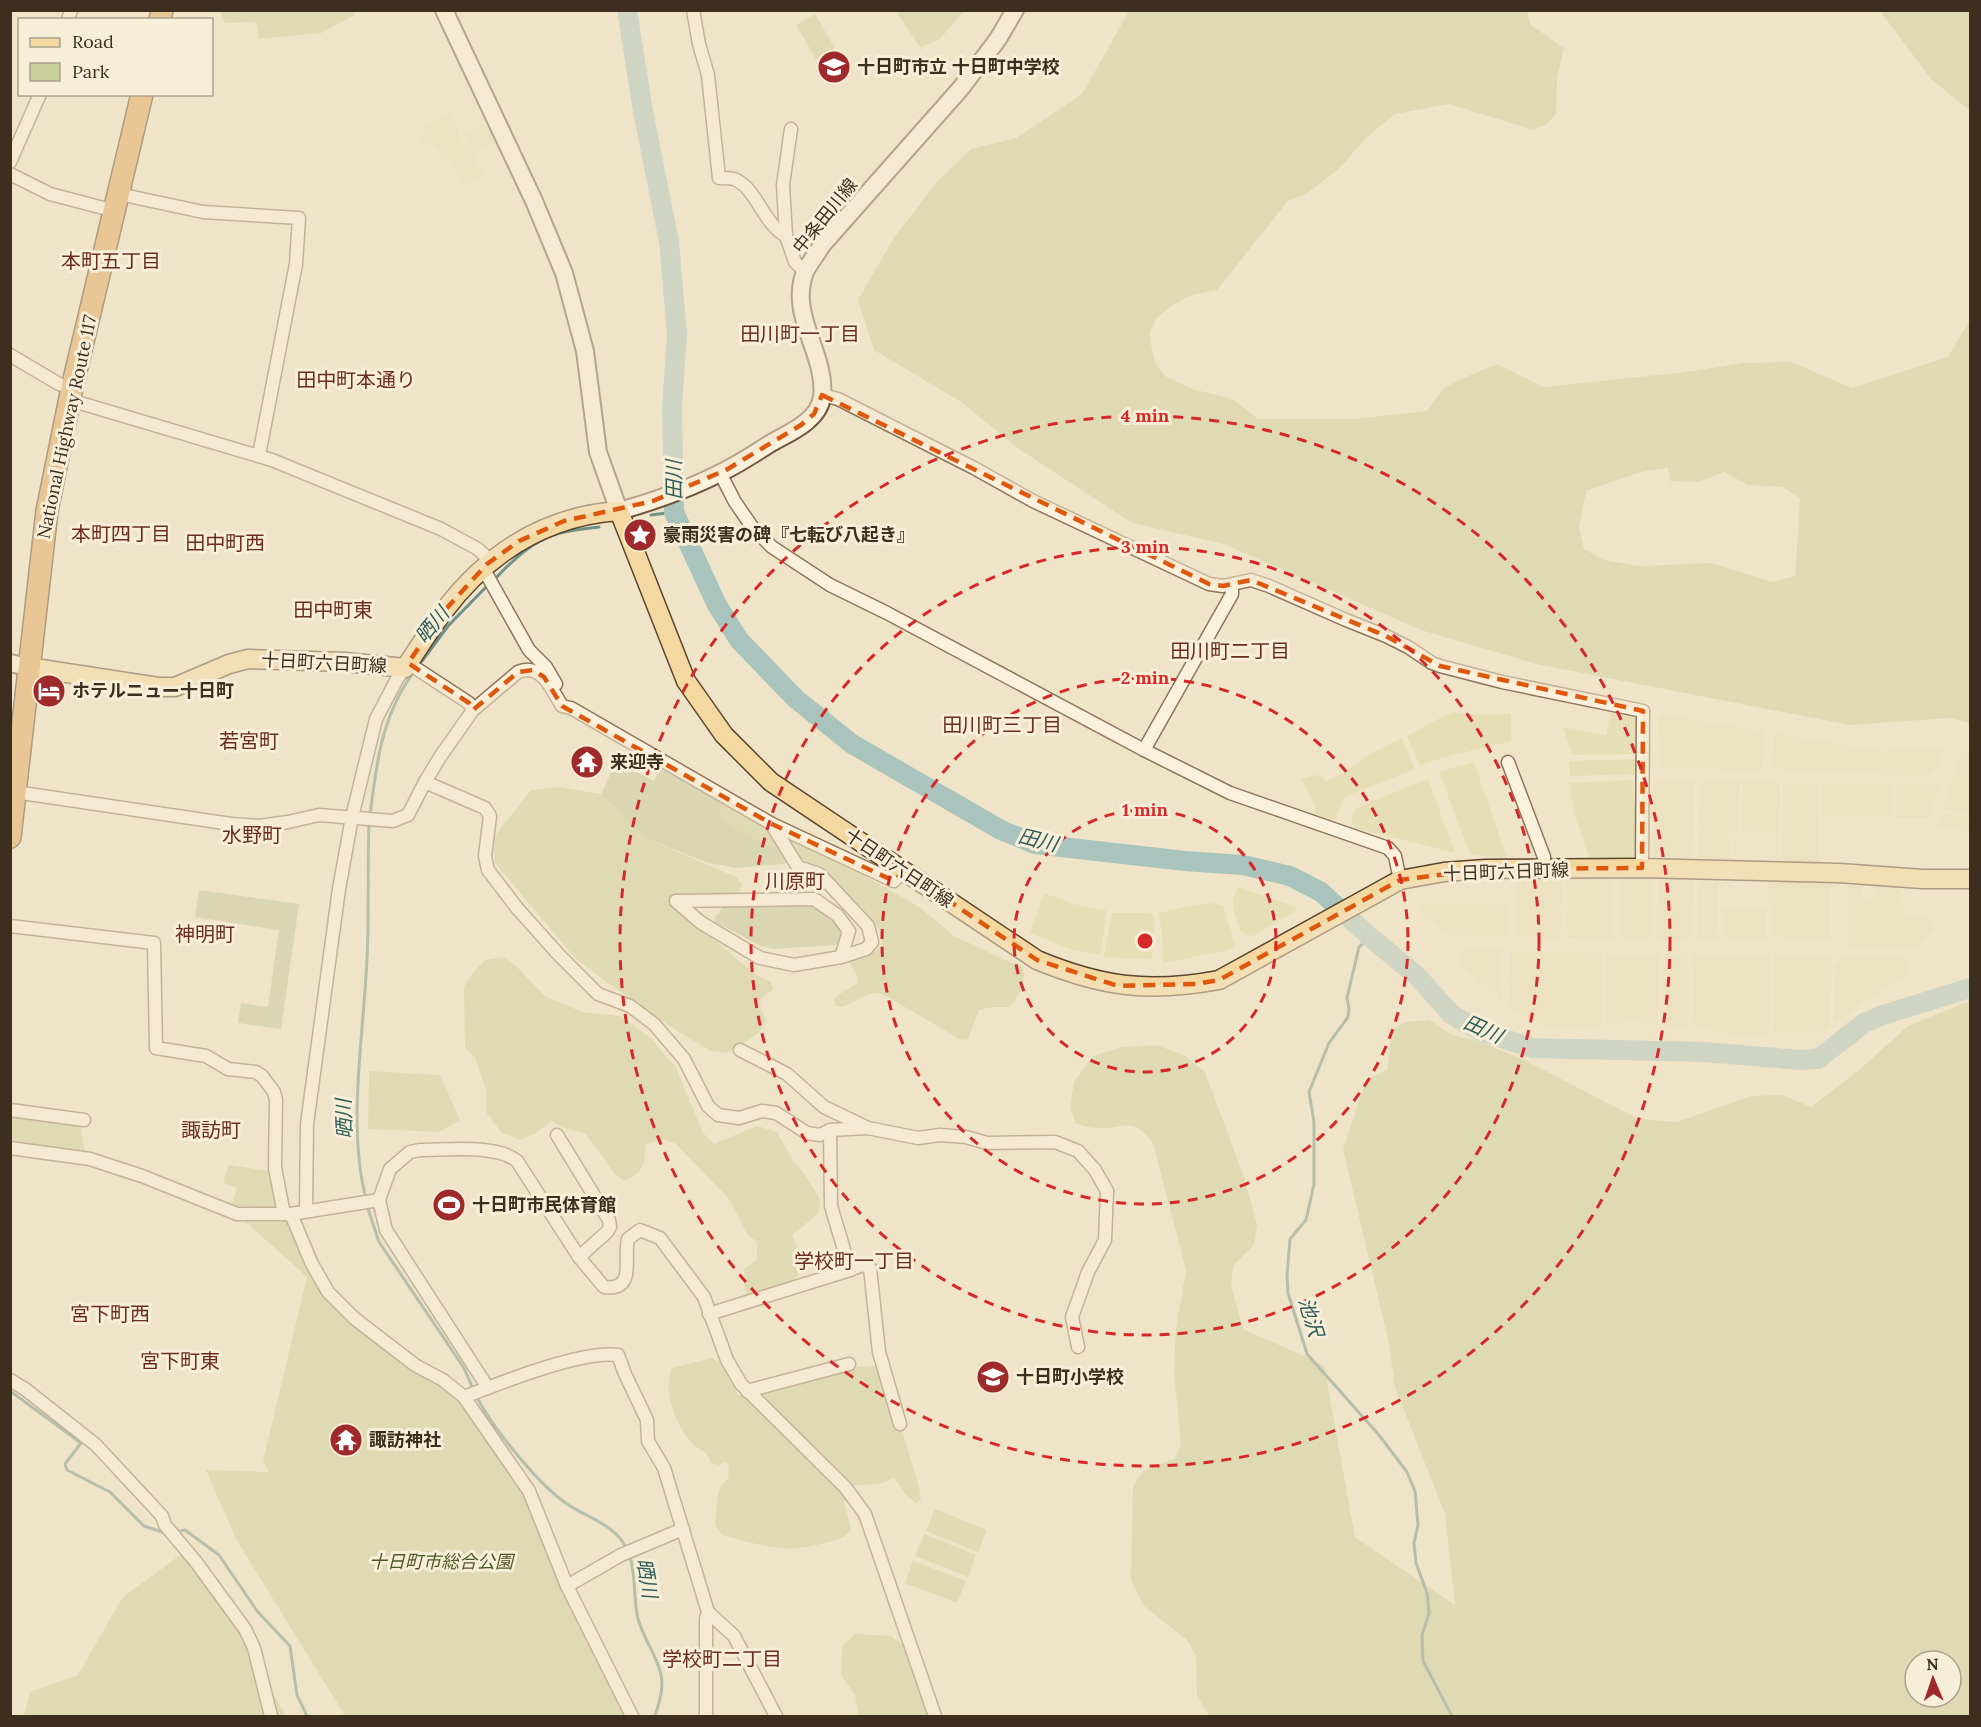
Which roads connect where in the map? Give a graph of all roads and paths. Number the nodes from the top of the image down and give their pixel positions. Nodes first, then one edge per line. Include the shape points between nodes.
1 (444, 10) edge
2 (693, 10) edge
3 (1015, 10) edge
4 (39, 96) edge
5 (142, 96) edge
6 (791, 129) dead end
7 (10, 162) edge
8 (10, 174) edge
9 (117, 203) junction
10 (786, 236) junction
11 (805, 272) junction
12 (10, 355) edge
13 (71, 394) junction
14 (822, 395) junction
15 (260, 455) junction
16 (720, 473) junction
17 (619, 511) junction
18 (487, 564) junction
19 (1232, 586) junction
20 (20, 665) edge
21 (407, 666) junction
22 (571, 708) junction
23 (473, 710) junction
24 (1144, 750) junction
25 (1508, 762) dead end
26 (425, 782) junction
27 (15, 792) junction
28 (356, 817) junction
29 (772, 824) junction
30 (10, 837) edge
31 (1642, 868) junction
32 (1544, 870) junction
33 (904, 871) junction
34 (1971, 879) edge
35 (1400, 880) junction
36 (10, 926) edge
37 (841, 957) junction
38 (740, 1050) dead end
39 (10, 1110) edge
40 (84, 1120) dead end
41 (868, 1128) junction
42 (830, 1130) junction
43 (557, 1135) dead end
44 (10, 1148) edge
45 (376, 1201) junction
46 (306, 1211) junction
47 (287, 1214) junction
48 (579, 1257) junction
49 (850, 1270) junction
50 (709, 1314) junction
51 (1078, 1347) dead end
52 (849, 1364) dead end
53 (10, 1380) edge
54 (488, 1388) junction
55 (747, 1391) junction
56 (464, 1397) junction
57 (900, 1424) dead end
58 (683, 1529) junction
59 (567, 1586) junction
60 (708, 1612) junction
61 (271, 1716) edge
62 (632, 1716) edge
63 (706, 1716) edge
64 (776, 1716) edge
65 (935, 1716) edge

1 - 17 main road via 564,273 585,351 598,452
2 - 10 street via 708,75 719,178 735,179 750,192 777,231
3 - 11 main road, 中条田川線 via 961,88 822,245
4 - 7 street
5 - 9 highway, National Highway Route 117
6 - 10 street via 783,185
8 - 9 street via 50,194
9 - 13 highway, National Highway Route 117
9 - 15 street via 299,218 296,264
10 - 11 street via 795,262
11 - 14 main road, 中条田川線 via 802,310 822,375
12 - 13 street
13 - 15 street
13 - 20 highway, National Highway Route 117
14 - 16 main road via 814,414 801,425
14 - 19 street via 838,399 1033,501 1209,584
15 - 18 street via 441,529 478,549
16 - 17 main road
16 - 24 street via 753,528 772,547 805,569
17 - 18 main road, 十日町六日町線 via 544,527
17 - 33 main road, 十日町六日町線 via 686,681 724,735 771,782
18 - 21 main road, 十日町六日町線 via 445,610
18 - 22 street via 529,650 546,667
19 - 24 street via 1232,594
19 - 31 street via 1251,580 1269,586 1386,636 1440,666 1643,711
20 - 21 main road, 十日町六日町線 via 158,687 175,687 248,659
20 - 27 highway, National Highway Route 117
21 - 23 street via 469,703
21 - 28 street via 376,719
22 - 23 street via 562,706 544,677 525,669
22 - 29 street
23 - 26 street
24 - 35 street via 1230,793 1388,848 1395,856
25 - 32 street via 1544,857
26 - 28 street via 408,816 393,821
26 - 42 street via 485,808 490,816 485,856 488,870 517,908 598,994 630,1006 654,1024 684,1059 708,1106 718,1115 739,1118 762,1111 776,1113 807,1133 820,1135
27 - 28 street via 231,824 260,826 319,815
27 - 30 highway, National Highway Route 117
28 - 46 street via 326,977 308,1124
29 - 33 street via 894,880
29 - 37 street via 798,867 819,874 868,926 872,942 866,949
31 - 32 main road, 十日町六日町線
31 - 34 main road, 十日町六日町線
32 - 35 main road, 十日町六日町線 via 1485,869
33 - 35 main road, 十日町六日町線 via 1037,960 1070,974 1118,986 1219,980
36 - 47 street via 154,943 156,1048 206,1056 228,1069 262,1076 276,1100 274,1168
37 - 37 street via 794,965 760,958 700,922 675,901 814,899 837,915 849,931
38 - 41 street via 787,1074 824,1107
39 - 40 street
41 - 42 street
41 - 51 street via 918,1138 940,1135 987,1143 1055,1142 1078,1151 1107,1191 1105,1240 1088,1272 1072,1317
42 - 49 street via 831,1206
43 - 48 street via 609,1220 607,1232
44 - 47 street via 90,1159 237,1214
45 - 46 street
45 - 48 street via 390,1169 410,1152 494,1151 510,1155
45 - 54 street via 386,1230
46 - 47 street
47 - 56 street via 327,1292 362,1325
48 - 50 street via 604,1287 615,1288 626,1278 628,1239 640,1230 660,1238 700,1291
49 - 50 street
49 - 57 street via 863,1265 870,1268 879,1352
50 - 55 street via 727,1360
52 - 55 street
53 - 61 street via 96,1445 162,1516 165,1526 244,1629 254,1648
54 - 56 street
54 - 58 street via 572,1361 606,1353 618,1355 647,1420 648,1441 664,1468
55 - 65 street via 845,1487 865,1514
56 - 59 street via 529,1491
58 - 59 street via 621,1555
58 - 60 street
59 - 62 street
60 - 63 street
60 - 64 street via 734,1636

